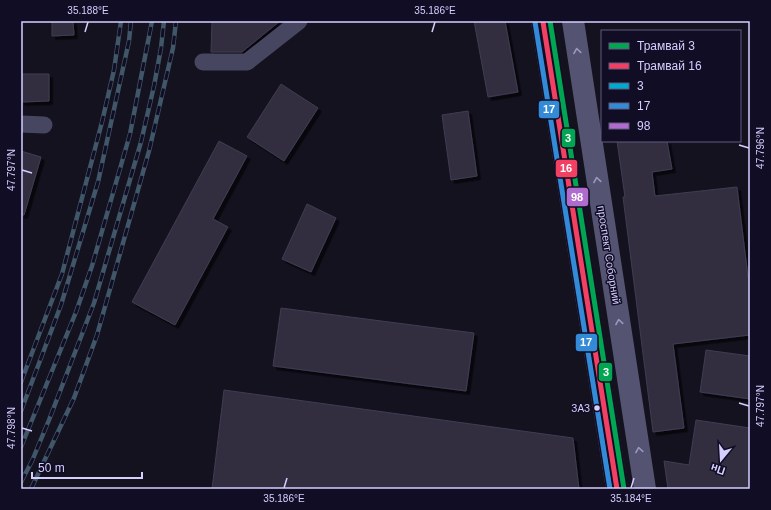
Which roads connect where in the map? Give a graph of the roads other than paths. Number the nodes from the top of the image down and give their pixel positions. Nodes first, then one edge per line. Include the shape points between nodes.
1 (300, 21) edge
2 (542, 21) edge
3 (573, 21) edge
4 (204, 62) dead end
5 (21, 124) edge
6 (44, 125) dead end
7 (617, 489) edge
8 (645, 489) edge

1 - 4 street via 247,62
2 - 7 main road
8 -> 3 main road, проспект Соборний
5 - 6 street

